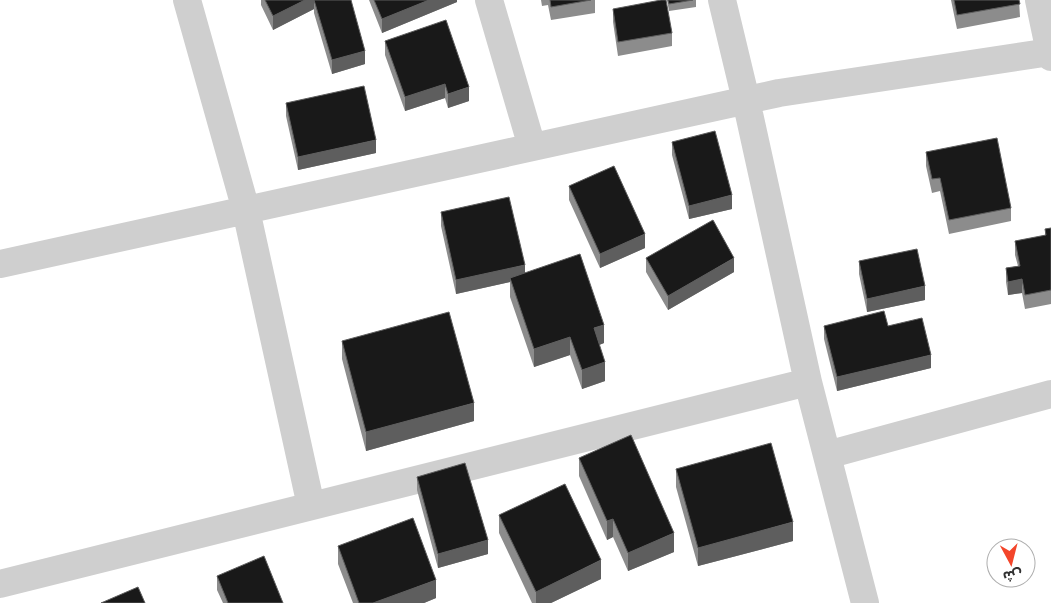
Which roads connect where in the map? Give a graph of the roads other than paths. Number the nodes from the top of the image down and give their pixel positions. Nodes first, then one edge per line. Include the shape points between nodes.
1 (187, 0) edge
2 (489, 0) edge
3 (722, 0) edge
4 (1039, 0) edge
5 (1050, 54) edge
6 (746, 100) junction
7 (532, 147) junction
8 (246, 210) junction
9 (0, 264) edge
10 (808, 382) junction
11 (1051, 394) edge
12 (827, 455) junction
13 (311, 506) junction
14 (0, 584) edge
15 (865, 603) edge

1 - 8 street
2 - 7 street
3 - 6 street
4 - 5 street
5 - 6 street
6 - 7 street
6 - 10 street
7 - 8 street
8 - 9 street
8 - 13 street
10 - 12 street
10 - 13 street
11 - 12 street
12 - 15 street
13 - 14 street

